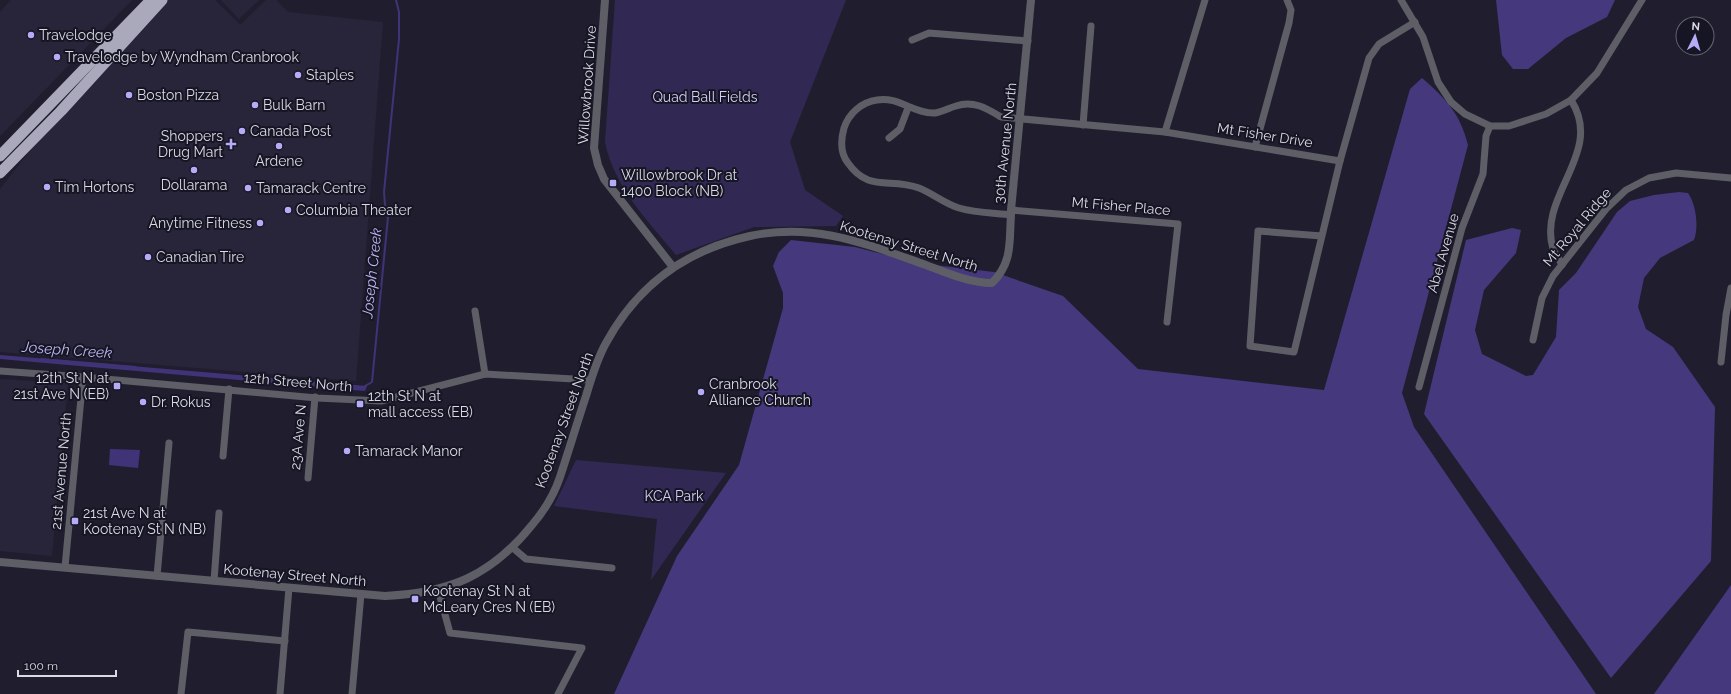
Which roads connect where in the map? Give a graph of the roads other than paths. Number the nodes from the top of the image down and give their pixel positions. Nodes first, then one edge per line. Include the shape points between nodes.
1 (150, 0) edge
2 (162, 0) edge
3 (605, 0) edge
4 (1032, 0) edge
5 (1205, 0) edge
6 (1287, 0) edge
7 (1401, 0) edge
8 (1642, 0) edge
9 (1415, 22) junction
10 (1091, 26) dead end
11 (912, 40) dead end
12 (1028, 41) junction
13 (1571, 100) junction
14 (908, 108) junction
15 (1020, 119) junction
16 (1083, 125) junction
17 (1490, 126) junction
18 (1166, 132) junction
19 (889, 138) dead end
20 (1255, 147) junction
21 (0, 156) edge
22 (1340, 161) junction
23 (1, 173) edge
24 (1731, 178) edge
25 (1011, 213) junction
26 (1322, 236) junction
27 (1562, 265) junction
28 (673, 267) junction
29 (992, 283) joint
30 (1731, 288) edge
31 (475, 310) dead end
32 (1167, 322) dead end
33 (1533, 340) dead end
34 (1721, 362) dead end
35 (0, 371) edge
36 (485, 374) junction
37 (82, 377) junction
38 (591, 380) junction
39 (1419, 387) dead end
40 (229, 389) junction
41 (315, 397) junction
42 (169, 443) dead end
43 (223, 456) dead end
44 (308, 478) dead end
45 (219, 513) dead end
46 (513, 548) junction
47 (0, 562) edge
48 (65, 567) junction
49 (612, 568) dead end
50 (157, 576) junction
51 (214, 581) junction
52 (289, 588) junction
53 (438, 589) junction
54 (361, 594) junction
55 (285, 641) junction
56 (182, 694) edge
57 (280, 694) edge
58 (352, 694) edge
59 (558, 694) edge

1 - 21 highway
2 - 23 highway
3 - 28 street, Willowbrook Drive via 594,148 598,165 604,179
4 - 12 street, 30th Avenue North
5 - 18 street
6 - 20 street via 1291,10 1289,22
7 - 9 street
8 - 13 street via 1597,73
9 - 17 street via 1424,37 1438,82 1451,102 1465,114
9 - 22 street via 1379,44 1369,58
10 - 16 street
11 - 12 street via 929,33
12 - 15 street, 30th Avenue North
13 - 17 street via 1546,114 1509,126
13 - 27 street via 1578,110 1582,127 1580,147 1556,204 1551,229 1554,249
14 - 15 street, Mt Fisher Drive via 937,113 960,105 972,104 984,106 1000,117
14 - 19 street via 900,129
14 - 25 street, Mt Fisher Drive via 888,99 877,100 853,112 844,129 842,146 845,159 854,171 865,179 879,183 918,188 959,208
15 - 16 street, Mt Fisher Drive
15 - 25 street, 30th Avenue North
16 - 18 street, Mt Fisher Drive
17 - 39 street, Abel Avenue via 1486,136 1483,174 1462,228
18 - 20 street, Mt Fisher Drive
20 - 22 street, Mt Fisher Drive
22 - 26 street
24 - 27 street, Mt Royal Ridge via 1676,172 1649,178 1626,190 1606,209
25 - 29 street, 30th Avenue North via 1008,260 1001,274
25 - 32 street, Mt Fisher Place via 1178,224
26 - 26 street via 1258,231 1250,346 1294,352
27 - 33 street, Mt Royal Ridge via 1542,298
28 - 29 street, Kootenay Street North via 698,253 750,236 814,232 855,240 945,272 982,283
28 - 38 street, Kootenay Street North via 648,287 625,312 605,345
30 - 34 street
31 - 36 street
35 - 37 street, 12th Street North
36 - 38 street, 12th Street North
36 - 41 street, 12th Street North via 381,401
37 - 40 street, 12th Street North
37 - 48 street, 21st Avenue North
38 - 46 street, Kootenay Street North via 559,479 545,509
40 - 41 street, 12th Street North
40 - 43 street
41 - 44 street, 23A Ave N
42 - 50 street
45 - 51 street
46 - 49 street via 526,559
46 - 53 street, Kootenay Street North via 493,564 465,580
47 - 48 street, Kootenay Street North
48 - 50 street, Kootenay Street North
50 - 51 street, Kootenay Street North
51 - 52 street, Kootenay Street North
52 - 54 street, Kootenay Street North
52 - 55 street
53 - 54 street, Kootenay Street North via 412,595
53 - 59 street via 450,633 582,648
54 - 58 street
55 - 56 street via 188,632
55 - 57 street

